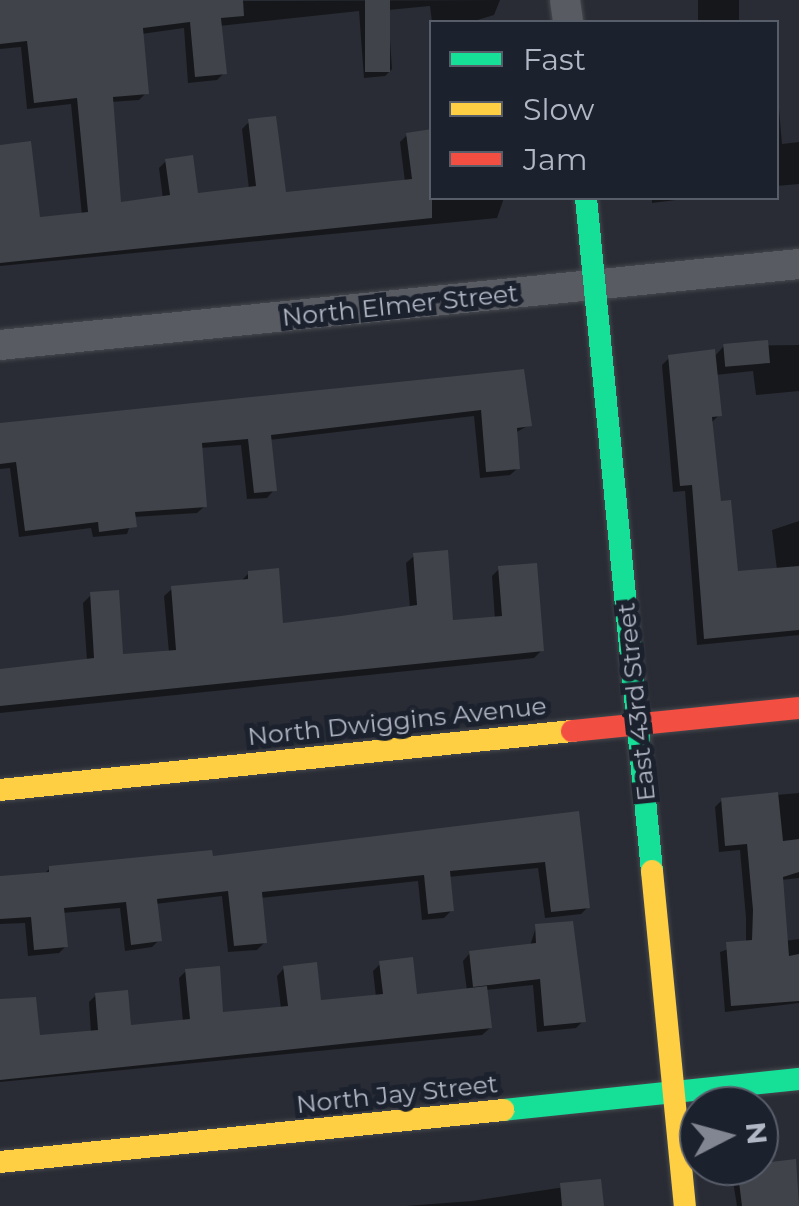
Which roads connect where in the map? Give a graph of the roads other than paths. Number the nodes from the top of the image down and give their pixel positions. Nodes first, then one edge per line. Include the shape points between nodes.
1 (586, 200) edge
2 (799, 264) edge
3 (594, 285) junction
4 (0, 345) edge
5 (799, 708) edge
6 (638, 724) junction
7 (0, 790) edge
8 (799, 1079) edge
9 (674, 1093) junction
10 (0, 1162) edge
11 (686, 1206) edge

1 - 3 street, East 43rd Street
2 - 3 street, North Elmer Street
3 - 4 street, North Elmer Street
3 - 6 street, East 43rd Street
5 - 6 street, North Dwiggins Avenue
6 - 7 street, North Dwiggins Avenue
6 - 9 street, East 43rd Street
8 - 9 street, North Jay Street
9 - 10 street, North Jay Street
9 - 11 street, East 43rd Street

